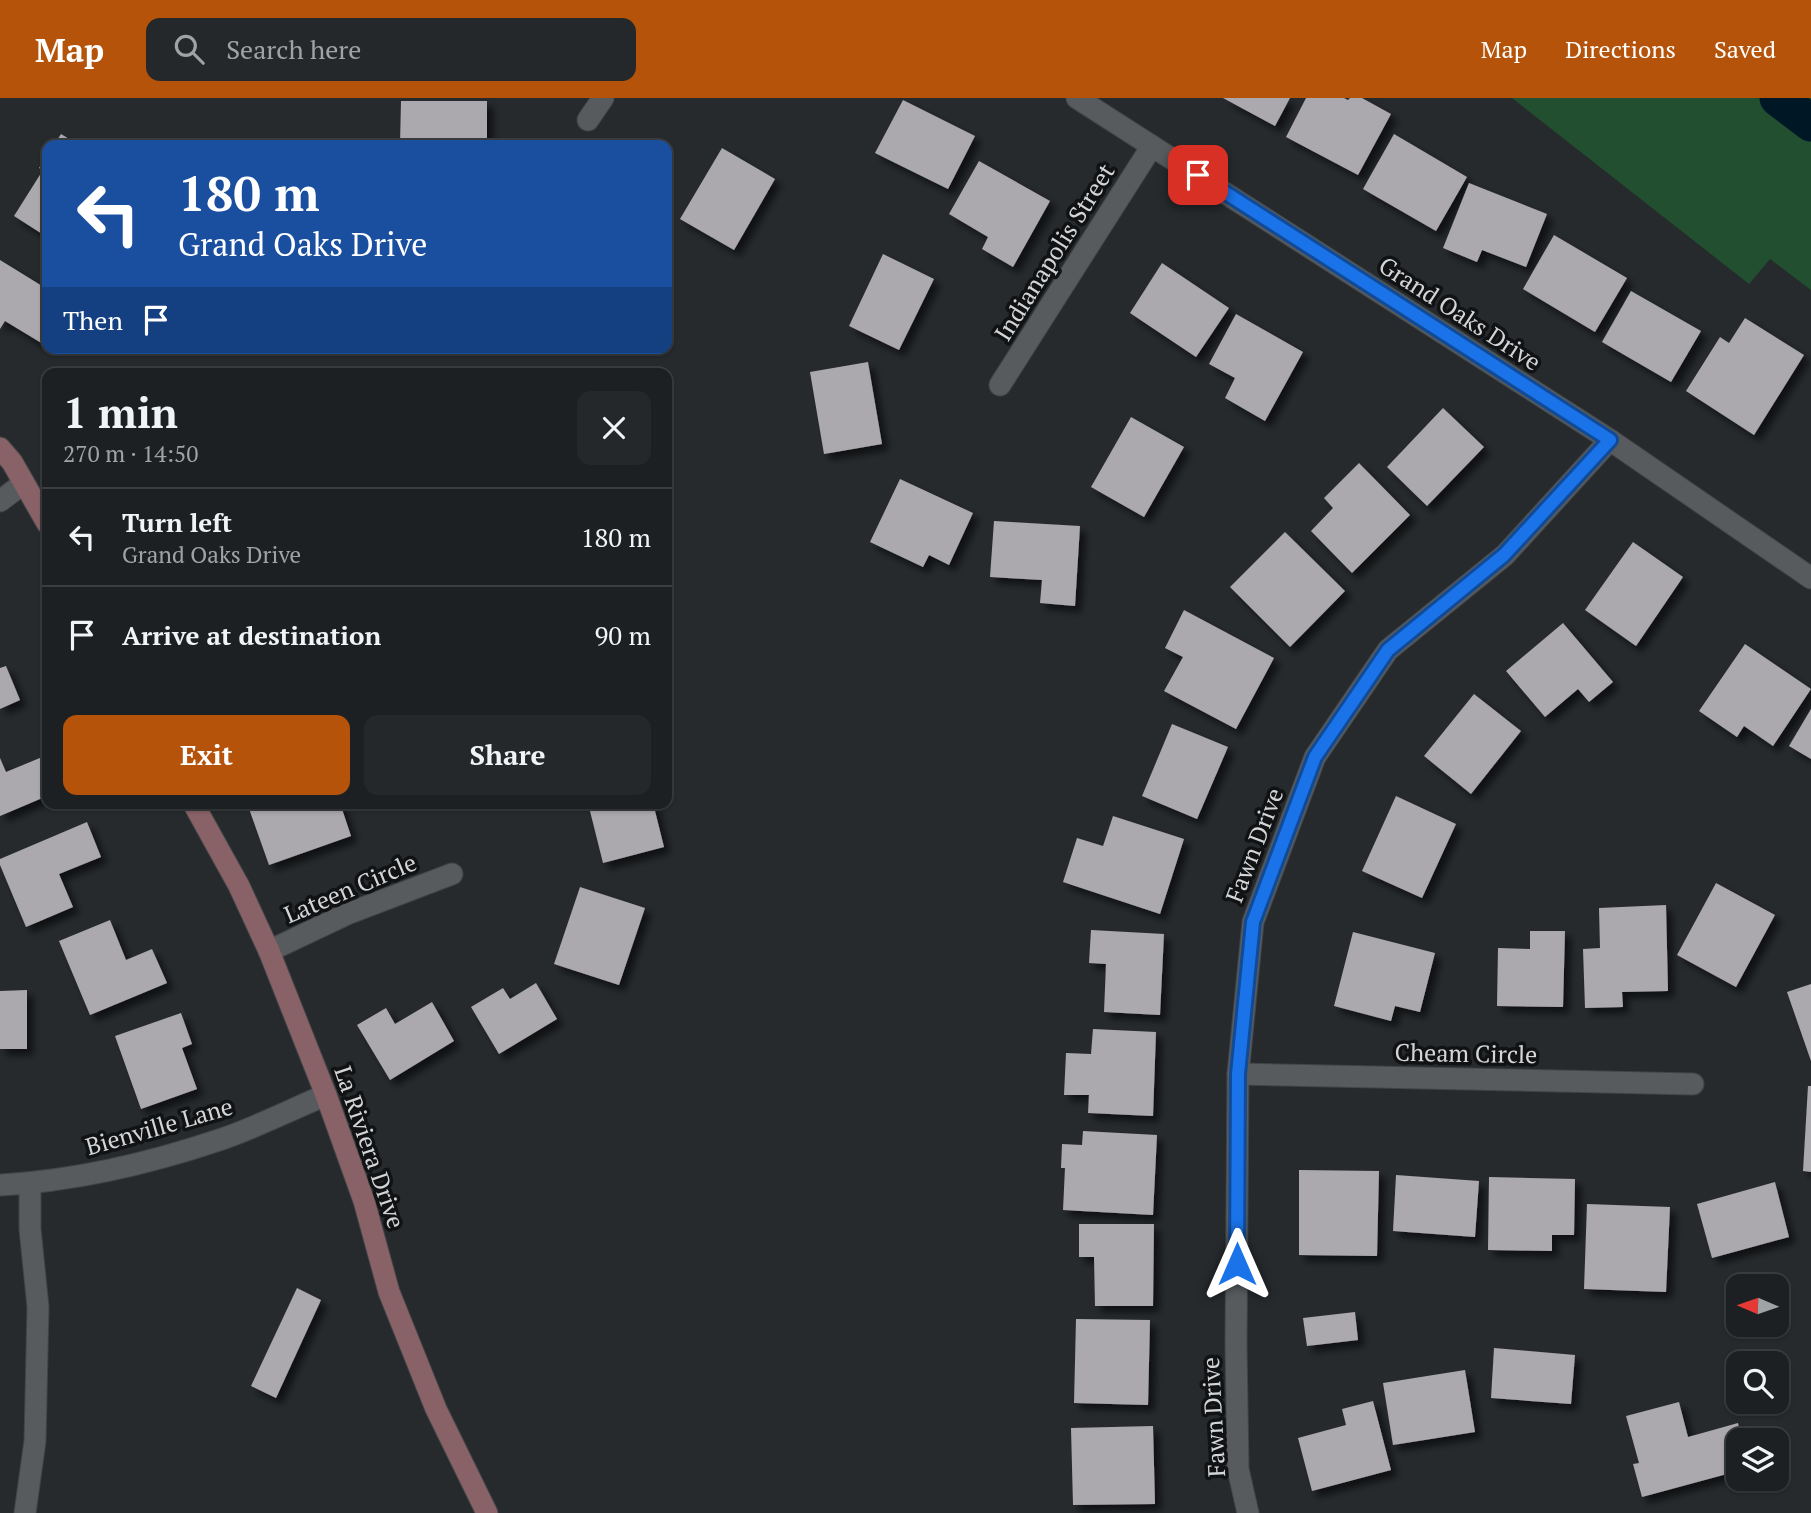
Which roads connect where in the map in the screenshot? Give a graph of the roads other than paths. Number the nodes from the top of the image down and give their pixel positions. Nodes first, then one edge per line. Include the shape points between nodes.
1 (603, 98) edge
2 (1077, 98) edge
3 (588, 120) dead end
4 (1152, 146) junction
5 (1000, 385) dead end
6 (1610, 440) junction
7 (0, 447) edge
8 (24, 483) junction
9 (0, 501) edge
10 (42, 514) edge
11 (1811, 578) edge
12 (196, 809) edge
13 (452, 874) dead end
14 (269, 951) junction
15 (1238, 1074) junction
16 (1693, 1084) dead end
17 (326, 1095) junction
18 (30, 1184) junction
19 (0, 1185) edge
20 (25, 1513) edge
21 (487, 1513) edge
22 (1248, 1513) edge

1 - 3 street
2 - 4 street, Grand Oaks Drive
4 - 5 street, Indianapolis Street
4 - 6 street, Grand Oaks Drive
6 - 11 street, Grand Oaks Drive
6 - 15 street, Fawn Drive via 1504,555 1388,650 1315,757 1253,922
7 - 8 street
8 - 9 street
8 - 10 street
12 - 14 street, La Riviera Drive
13 - 14 street, Lateen Circle
14 - 17 street, La Riviera Drive
15 - 16 street, Cheam Circle
15 - 22 street, Fawn Drive via 1238,1469
17 - 18 street, Bienville Lane via 223,1139 106,1171
17 - 21 street, La Riviera Drive via 364,1201 389,1292 436,1409
18 - 19 street, Bienville Lane
18 - 20 street via 38,1307 35,1441

